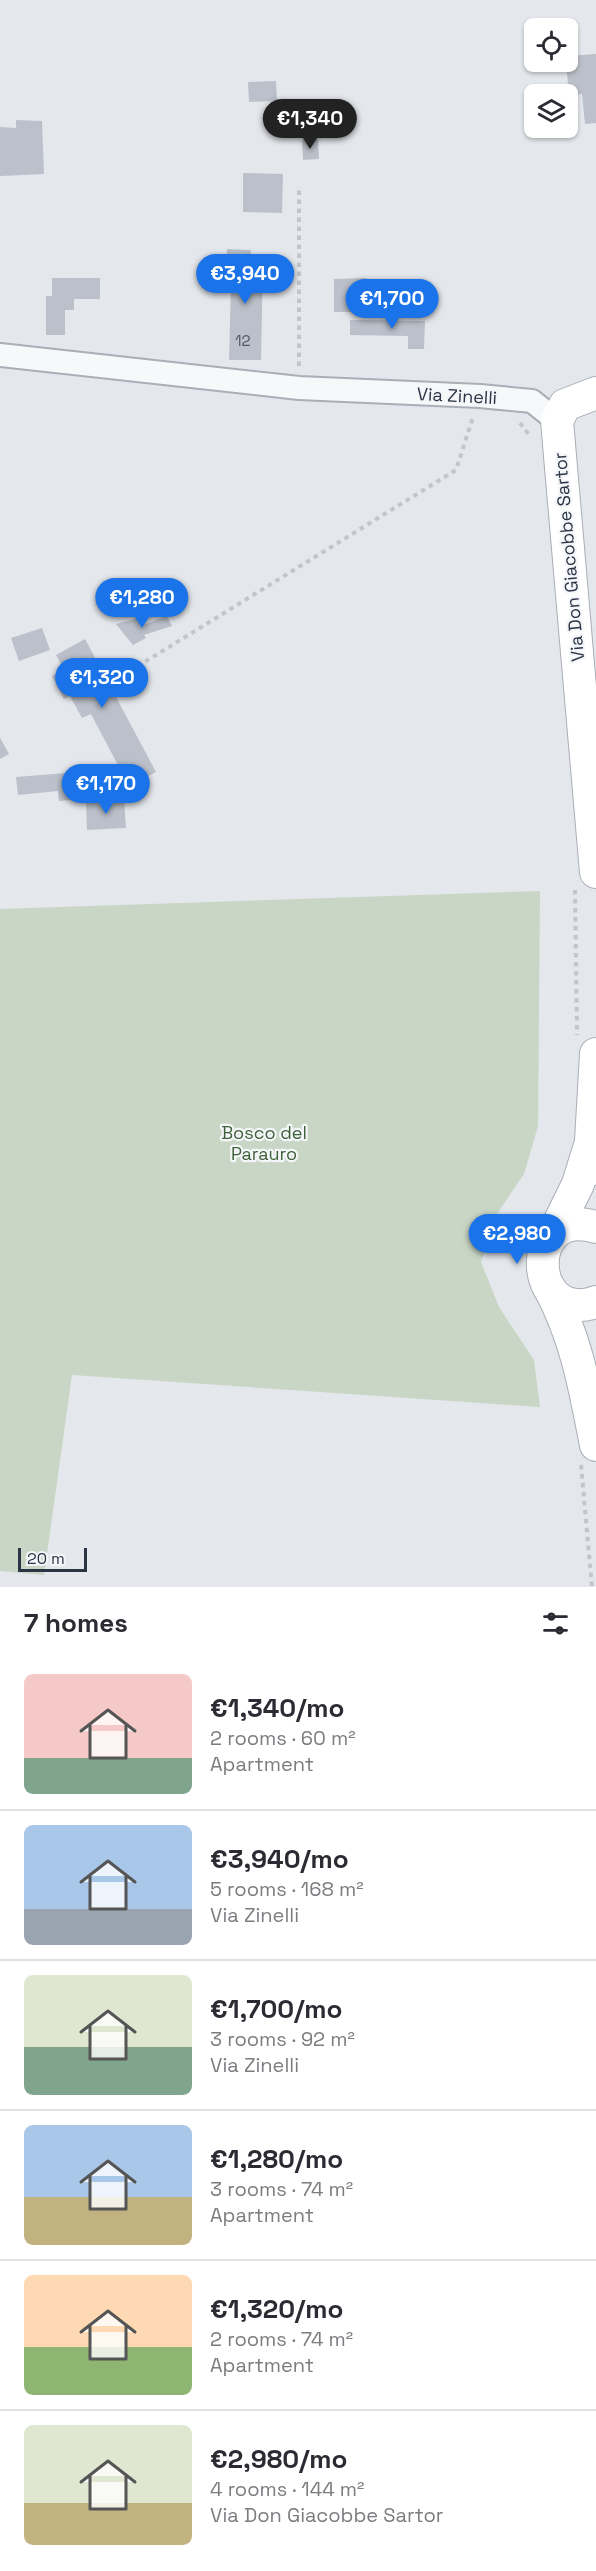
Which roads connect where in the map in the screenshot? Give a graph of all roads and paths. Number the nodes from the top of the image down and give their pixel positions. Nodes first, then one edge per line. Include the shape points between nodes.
1 (299, 186) dead end
2 (0, 355) edge
3 (299, 388) junction
4 (596, 393) edge
5 (480, 396) junction
6 (513, 400) junction
7 (557, 421) junction
8 (534, 443) dead end
9 (130, 671) dead end
10 (585, 877) edge
11 (587, 1045) edge
12 (594, 1155) edge
13 (596, 1227) edge
14 (554, 1235) junction
15 (550, 1289) junction
16 (596, 1302) edge
17 (588, 1453) edge
18 (592, 1587) edge

1 - 3 path
2 - 3 street, Via Zinelli
3 - 5 street, Via Zinelli
4 - 7 main road via 565,405
5 - 6 street, Via Zinelli
5 - 9 path via 456,470
6 - 7 street, Via Zinelli via 532,401
6 - 8 path via 509,414 524,426
7 - 10 main road, Via Don Giacobbe Sartor
10 - 11 path
11 - 12 main road
12 - 14 main road
13 - 14 main road via 574,1225
14 - 15 main road via 542,1257 542,1274
15 - 16 main road via 572,1304
15 - 17 main road via 578,1355
17 - 18 path

